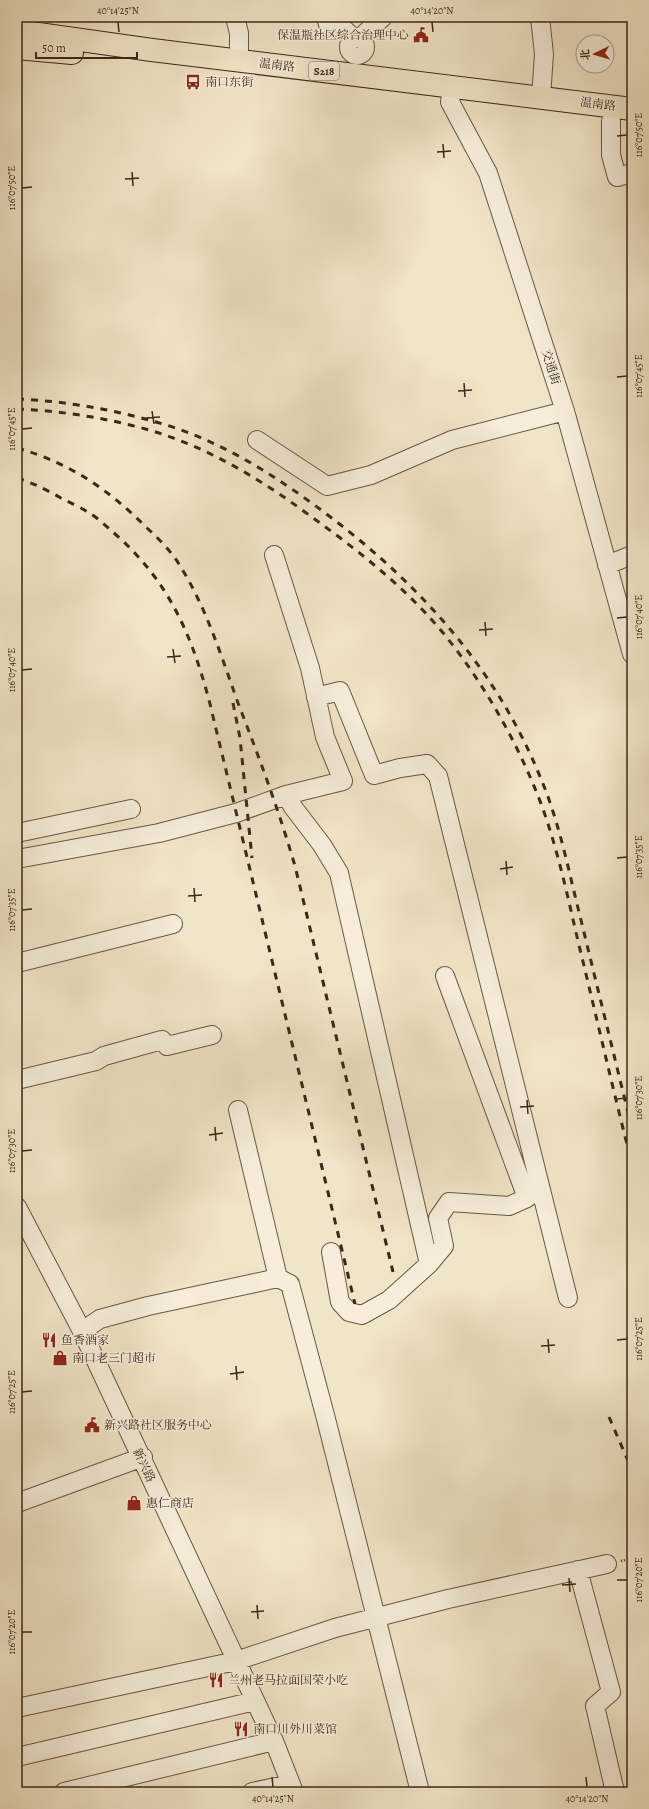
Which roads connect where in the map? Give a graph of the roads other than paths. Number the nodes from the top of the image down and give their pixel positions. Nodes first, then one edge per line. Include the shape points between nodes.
1 (235, 17) edge
2 (326, 17) edge
3 (383, 17) edge
4 (540, 17) edge
5 (17, 31) edge
6 (17, 48) edge
7 (355, 52) junction
8 (239, 60) junction
9 (451, 94) junction
10 (541, 98) junction
11 (632, 109) edge
12 (622, 123) edge
13 (632, 173) edge
14 (565, 411) junction
15 (257, 440) dead end
16 (274, 555) dead end
17 (632, 555) edge
18 (607, 565) junction
19 (632, 654) edge
20 (316, 697) junction
21 (286, 795) junction
22 (131, 809) dead end
23 (17, 833) edge
24 (17, 859) edge
25 (173, 924) dead end
26 (17, 963) edge
27 (445, 976) dead end
28 (212, 1035) dead end
29 (17, 1080) edge
30 (238, 1110) dead end
31 (534, 1194) junction
32 (18, 1210) edge
33 (331, 1252) dead end
34 (429, 1264) junction
35 (278, 1278) junction
36 (568, 1298) dead end
37 (82, 1331) junction
38 (143, 1457) dead end
39 (17, 1503) edge
40 (607, 1564) dead end
41 (578, 1570) junction
42 (376, 1618) junction
43 (236, 1660) junction
44 (255, 1701) junction
45 (17, 1708) edge
46 (274, 1741) junction
47 (17, 1757) edge
48 (292, 1788) edge
49 (64, 1792) edge
50 (252, 1792) edge
51 (420, 1792) edge
52 (615, 1792) edge

1 - 8 street via 239,33
2 - 7 street via 329,28 338,26 346,31
3 - 7 street
4 - 10 street via 544,54
5 - 8 main road, 温南路 / S218
6 - 9 main road, 温南路 / S218
7 - 8 main road, 温南路 / S218
7 - 9 main road, 温南路 / S218
9 - 10 main road, 温南路 / S218
9 - 12 main road, 温南路 / S218
9 - 14 street, 交通街 via 488,173
10 - 11 main road, 温南路 / S218
12 - 13 street via 611,155 617,176
14 - 15 street via 452,440 371,475 327,486
14 - 18 street, 交通街
16 - 20 street via 310,668
17 - 18 street
18 - 19 street, 交通街
20 - 21 street via 325,737 343,781
20 - 31 street via 340,691 374,775 427,764 438,776
21 - 24 street via 236,813 160,833
21 - 34 street via 339,873
22 - 23 street
25 - 26 street
27 - 31 street
28 - 29 street via 167,1046 162,1040 104,1056 96,1061
30 - 35 street
31 - 34 street via 509,1206 449,1202 438,1218 444,1246
31 - 36 street
32 - 37 street, 新兴路
33 - 34 street via 340,1302 349,1312 362,1315 389,1300
35 - 37 street via 148,1306 100,1319
35 - 42 street via 290,1284
37 - 43 street, 新兴路
38 - 39 street
40 - 41 street
41 - 42 street
41 - 52 street via 611,1692 595,1706
42 - 43 street via 335,1628
42 - 51 street
43 - 44 street, 新兴路
43 - 45 street
44 - 46 street, 新兴路
44 - 47 street
46 - 48 street, 新兴路
46 - 49 street
48 - 50 street

